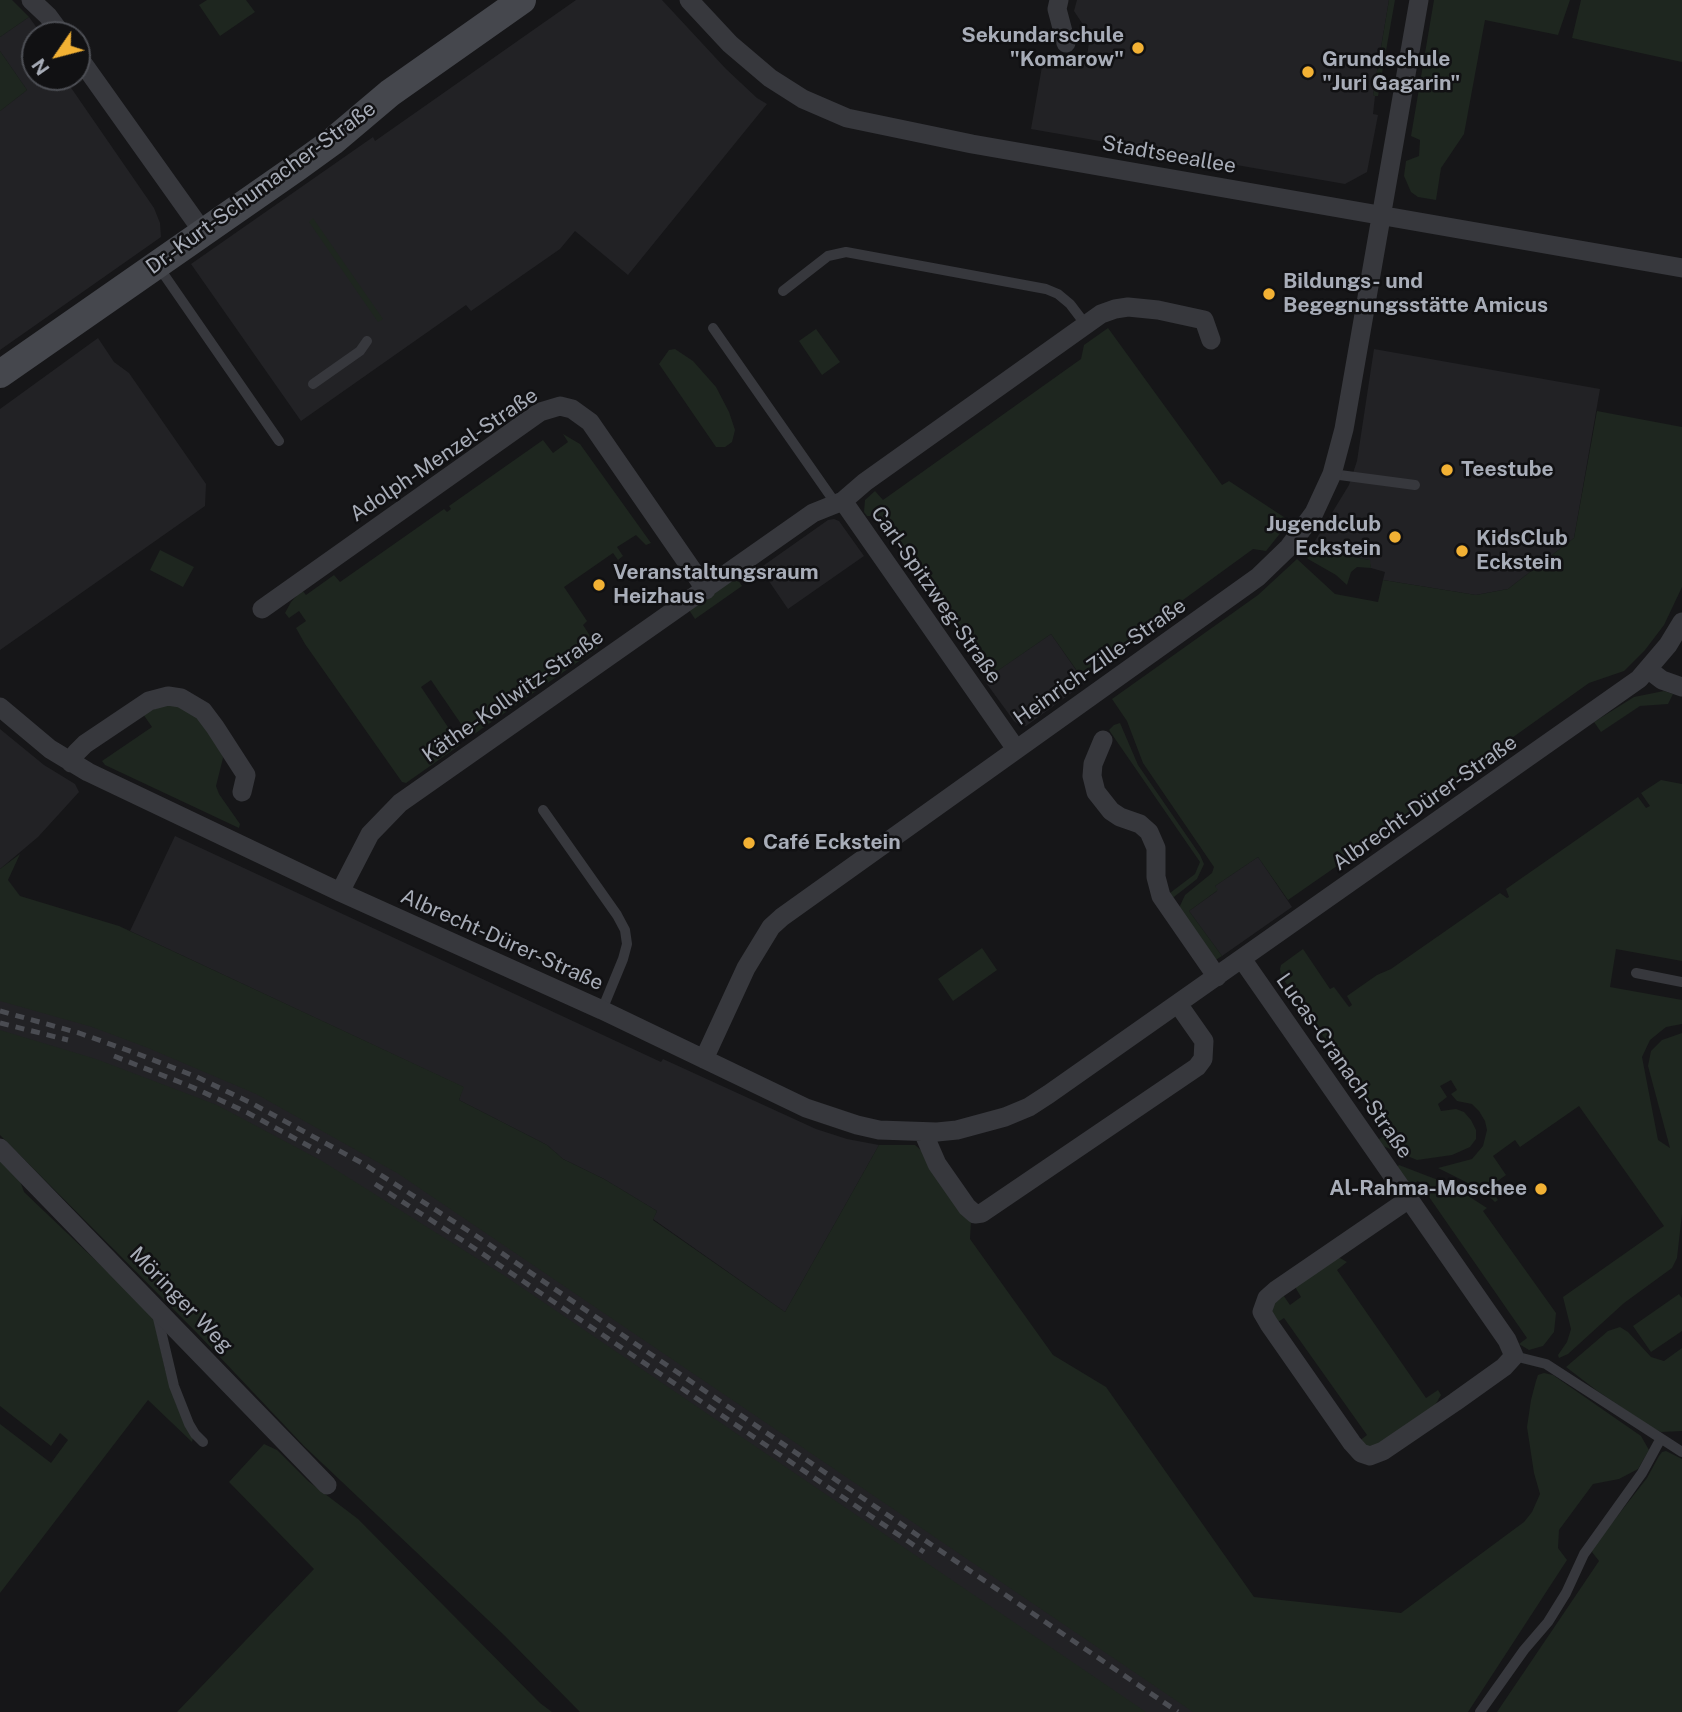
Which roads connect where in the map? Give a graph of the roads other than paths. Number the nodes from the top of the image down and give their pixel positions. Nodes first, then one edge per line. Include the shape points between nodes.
1 (31, 0) edge
2 (522, 0) edge
3 (689, 0) edge
4 (1059, 0) edge
5 (1419, 0) edge
6 (52, 21) edge
7 (1066, 43) dead end
8 (91, 75) edge
9 (1382, 215) junction
10 (203, 232) junction
11 (157, 265) junction
12 (1682, 268) edge
13 (783, 291) dead end
14 (1086, 325) junction
15 (713, 328) dead end
16 (1211, 340) dead end
17 (367, 341) dead end
18 (0, 374) edge
19 (313, 384) dead end
20 (279, 441) dead end
21 (1332, 474) junction
22 (1415, 485) dead end
23 (839, 502) junction
24 (706, 590) junction
25 (262, 609) dead end
26 (1682, 622) edge
27 (1648, 670) junction
28 (1682, 687) edge
29 (0, 707) edge
30 (1103, 740) dead end
31 (1016, 749) junction
32 (71, 763) junction
33 (242, 792) dead end
34 (543, 810) dead end
35 (340, 892) junction
36 (1242, 959) junction
37 (1636, 973) dead end
38 (1217, 977) junction
39 (1682, 982) edge
40 (1178, 1004) junction
41 (602, 1010) junction
42 (704, 1059) junction
43 (923, 1132) junction
44 (0, 1148) edge
45 (1409, 1199) junction
46 (156, 1307) junction
47 (1514, 1356) junction
48 (1660, 1440) junction
49 (203, 1442) dead end
50 (1682, 1452) edge
51 (327, 1485) dead end
52 (1480, 1712) edge

1 - 6 street
2 - 10 street, Dr.-Kurt-Schumacher-Straße
3 - 9 street, Stadtseeallee via 770,78 847,118
4 - 7 street
5 - 9 street, Heinrich-Zille-Straße
8 - 10 street
9 - 12 street, Stadtseeallee
9 - 21 street, Heinrich-Zille-Straße
10 - 11 street, Dr.-Kurt-Schumacher-Straße
11 - 18 street, Dr.-Kurt-Schumacher-Straße
11 - 20 lane
13 - 14 lane via 828,256 846,253 1045,289 1070,304
14 - 16 street, Käthe-Kollwitz-Straße via 1115,309 1158,310 1204,320
14 - 23 street, Käthe-Kollwitz-Straße
15 - 23 lane
17 - 19 lane
21 - 22 lane
21 - 31 street, Heinrich-Zille-Straße via 1314,513 1267,569
23 - 24 street, Käthe-Kollwitz-Straße via 813,513
23 - 31 street, Carl-Spitzweg-Straße
24 - 25 street, Adolph-Menzel-Straße via 590,422 572,408 560,406 540,412
24 - 35 street, Käthe-Kollwitz-Straße via 400,803 370,834
26 - 27 street, Albrecht-Dürer-Straße
27 - 28 street
27 - 36 street, Albrecht-Dürer-Straße
29 - 32 street, Albrecht-Dürer-Straße
30 - 38 street via 1093,764 1096,792 1111,811 1149,831 1156,848 1161,896
31 - 42 street, Heinrich-Zille-Straße via 771,927 746,968
32 - 33 street via 85,744 149,701 181,698 203,711 215,727 246,775
32 - 35 street, Albrecht-Dürer-Straße
34 - 41 lane via 625,930 623,960
35 - 41 street, Albrecht-Dürer-Straße
36 - 38 street, Albrecht-Dürer-Straße
36 - 45 street, Lucas-Cranach-Straße
37 - 39 lane
38 - 40 street, Albrecht-Dürer-Straße
40 - 43 street, Albrecht-Dürer-Straße via 1029,1107 980,1125
40 - 43 street via 1204,1041 1203,1059 1197,1067 982,1213 967,1207 937,1164
41 - 42 street, Albrecht-Dürer-Straße
42 - 43 street, Albrecht-Dürer-Straße via 833,1118 879,1129
44 - 46 street, Möringer Weg
45 - 47 street, Lucas-Cranach-Straße
45 - 47 street via 1266,1297 1262,1312 1269,1324 1352,1443 1370,1456 1455,1402
46 - 49 lane via 174,1386 189,1424
46 - 51 street, Möringer Weg
47 - 48 lane via 1546,1364
48 - 50 lane
48 - 52 lane via 1584,1554 1548,1622

